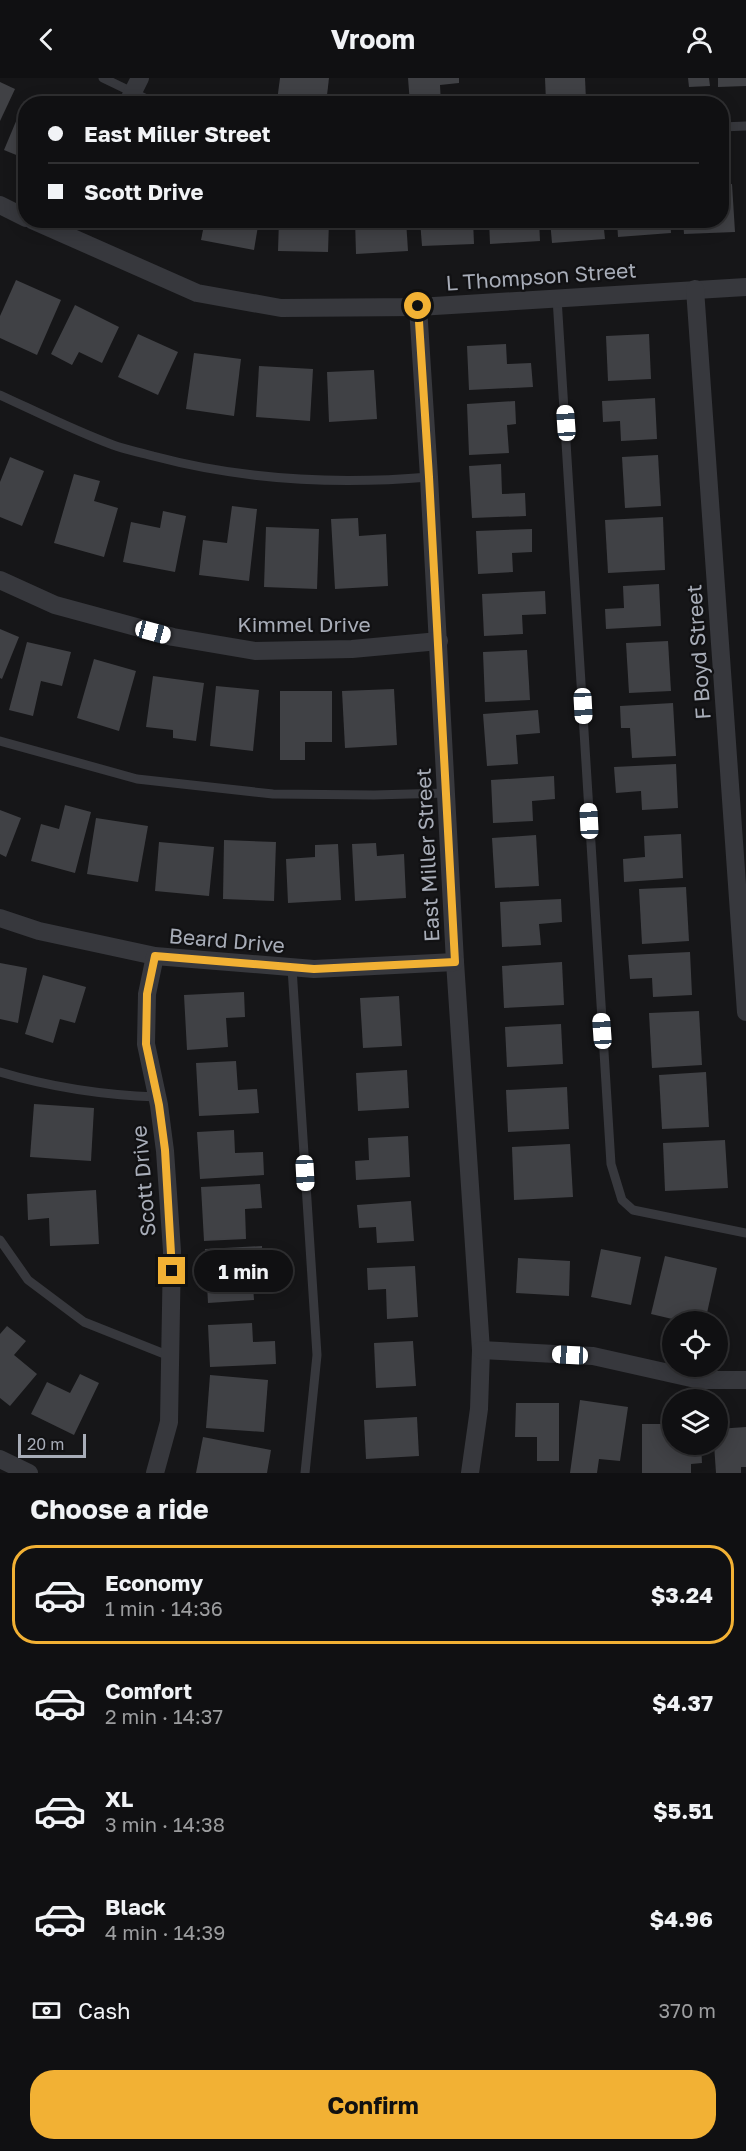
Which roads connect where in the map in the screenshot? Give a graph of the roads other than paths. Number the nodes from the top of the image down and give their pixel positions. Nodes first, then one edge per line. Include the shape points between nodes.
1 (103, 78) edge
2 (133, 91) edge
3 (746, 126) edge
4 (729, 127) edge
5 (0, 206) edge
6 (18, 214) edge
7 (68, 228) edge
8 (746, 287) edge
9 (695, 289) junction
10 (557, 298) junction
11 (418, 306) junction
12 (0, 395) edge
13 (429, 477) junction
14 (0, 580) edge
15 (439, 641) junction
16 (0, 741) edge
17 (447, 793) junction
18 (0, 918) edge
19 (155, 956) junction
20 (455, 962) junction
21 (292, 968) junction
22 (746, 1012) edge
23 (0, 1072) edge
24 (157, 1097) junction
25 (746, 1233) edge
26 (0, 1240) edge
27 (481, 1350) junction
28 (172, 1357) junction
29 (746, 1380) edge
30 (0, 1459) edge
31 (29, 1473) edge
32 (155, 1473) edge
33 (305, 1473) edge
34 (470, 1473) edge

1 - 2 lane
3 - 4 lane
5 - 6 street
7 - 11 street, L Thompson Street via 197,293 280,308
8 - 9 street, L Thompson Street
9 - 10 street, L Thompson Street
9 - 22 street, F Boyd Street
10 - 11 street, L Thompson Street
10 - 25 lane via 611,1164 622,1200 633,1210
11 - 13 street, East Miller Street
12 - 13 lane via 114,445 179,463 253,476 325,481
13 - 15 street, East Miller Street
14 - 15 street, Kimmel Drive via 55,605 173,637 255,651 352,649
15 - 17 street, East Miller Street
16 - 17 lane via 148,780 273,794
17 - 20 street, East Miller Street
18 - 19 street, Beard Drive via 39,932
19 - 21 street, Beard Drive
19 - 24 street, Scott Drive via 147,994 146,1044
20 - 21 street, Beard Drive
20 - 27 street, East Miller Street
21 - 33 lane via 316,1355
23 - 24 lane via 118,1096
24 - 28 street, Scott Drive via 172,1251
26 - 28 lane via 28,1280 84,1322
27 - 29 street via 593,1356 700,1380
27 - 34 street, East Miller Street via 479,1409
28 - 32 street, Scott Drive via 169,1422
30 - 31 street

